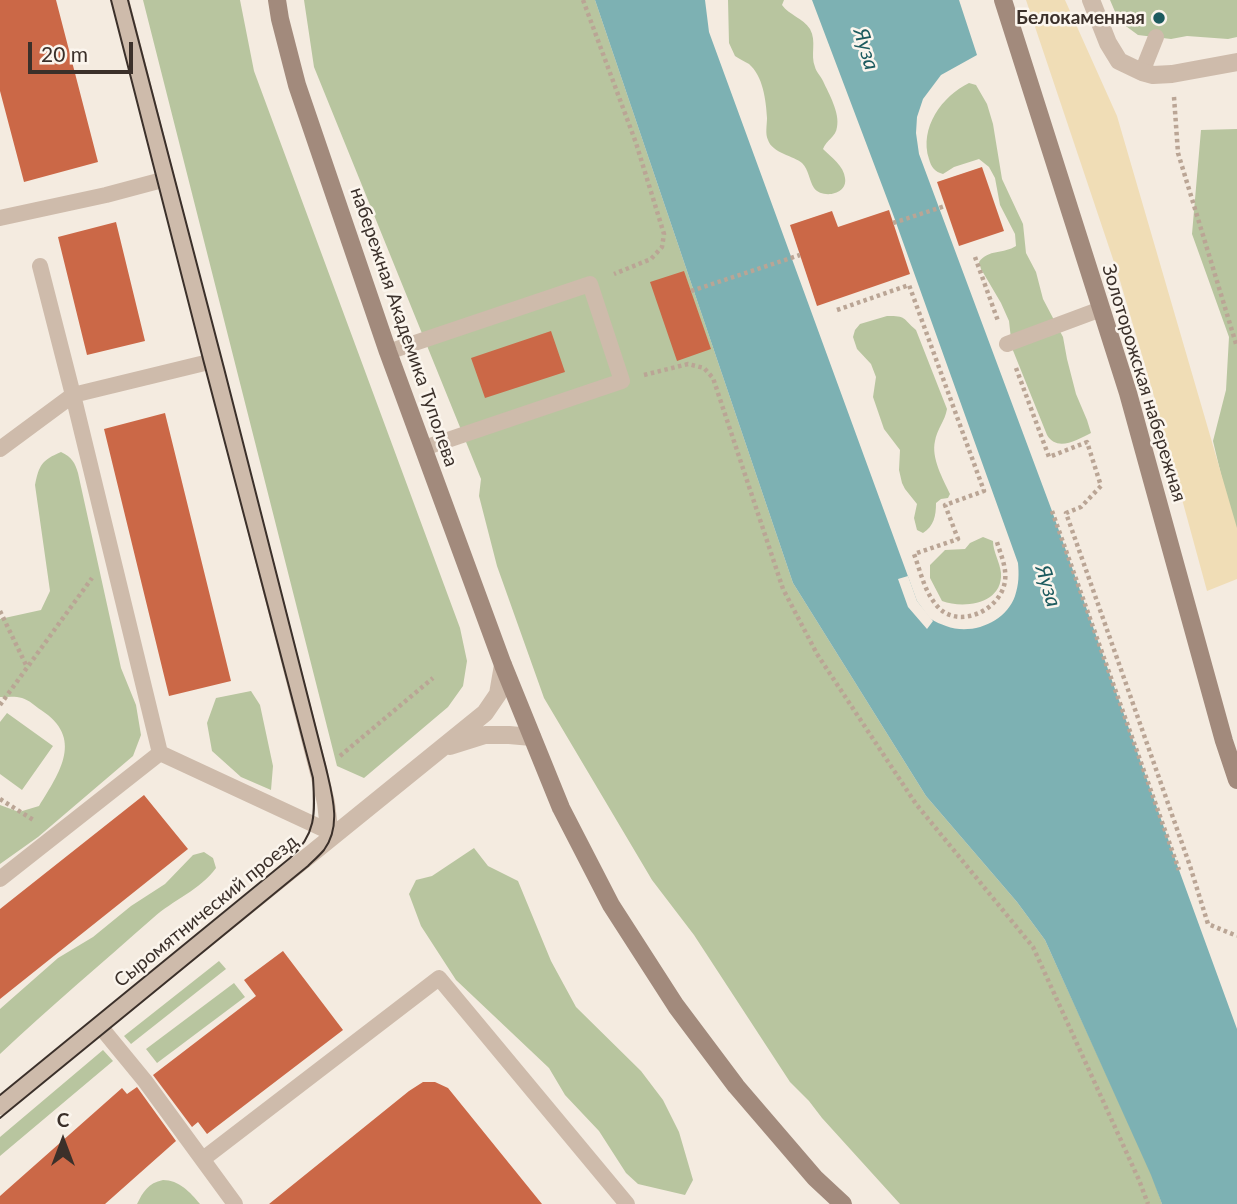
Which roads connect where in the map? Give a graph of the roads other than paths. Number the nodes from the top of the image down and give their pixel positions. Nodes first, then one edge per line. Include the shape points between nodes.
1 (120, 0) edge
2 (277, 0) edge
3 (1003, 0) edge
4 (1091, 0) edge
5 (1156, 37) dead end
6 (1237, 62) edge
7 (1142, 72) junction
8 (166, 180) junction
9 (0, 218) edge
10 (40, 266) dead end
11 (1101, 309) junction
12 (1007, 344) road end
13 (388, 352) junction
14 (213, 361) junction
15 (73, 396) junction
16 (424, 448) junction
17 (0, 449) edge
18 (503, 665) junction
19 (532, 737) junction
20 (440, 749) junction
21 (160, 753) junction
22 (1237, 780) edge
23 (330, 835) junction
24 (0, 879) edge
25 (99, 1025) junction
26 (0, 1106) edge
27 (202, 1159) junction
28 (235, 1204) edge
29 (627, 1204) edge
30 (843, 1204) edge

1 - 8 street
2 - 13 main road, набережная Академика Туполева via 297,85
3 - 11 main road, Золоторожская набережная
4 - 7 street via 1119,61
5 - 7 lane
6 - 7 street via 1172,74
8 - 9 lane
8 - 14 street
10 - 15 lane
11 - 12 lane
11 - 22 main road, Золоторожская набережная
13 - 16 main road, набережная Академика Туполева
13 - 16 lane via 590,284 622,381
14 - 15 lane
14 - 23 street via 319,773
15 - 17 lane
15 - 21 lane
16 - 18 main road, набережная Академика Туполева
18 - 19 main road, набережная Академика Туполева
18 - 20 street, Сыромятнический проезд via 498,694 485,713
19 - 20 street, Сыромятнический проезд via 485,735
19 - 30 main road, набережная Академика Туполева via 561,808 611,905 676,1006 736,1086
20 - 23 street, Сыромятнический проезд
21 - 23 lane
21 - 24 lane
23 - 25 street, Сыромятнический проезд
25 - 26 street, Сыромятнический проезд
25 - 27 lane
27 - 28 lane
27 - 29 lane via 372,1018 439,978

